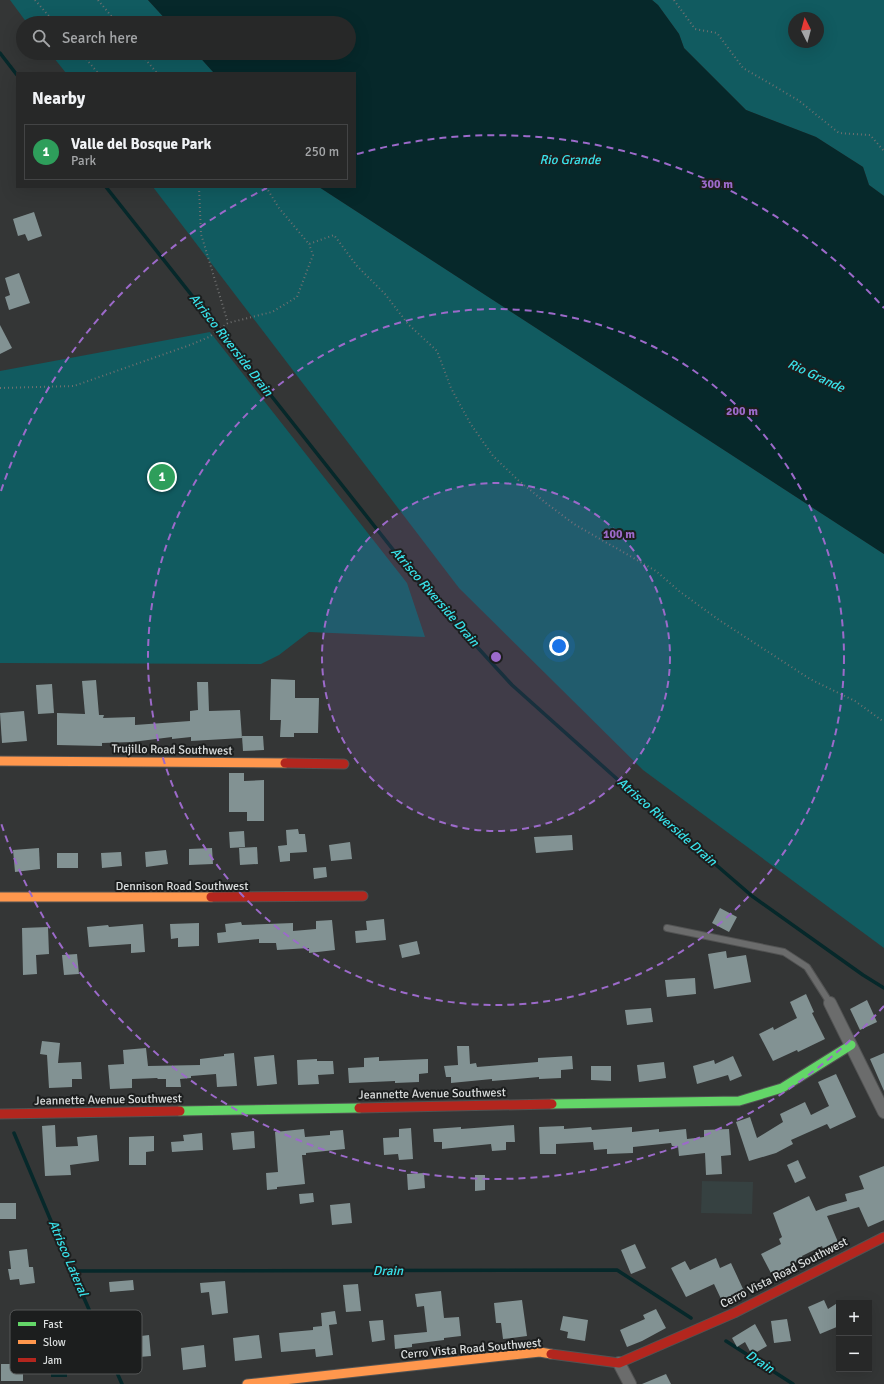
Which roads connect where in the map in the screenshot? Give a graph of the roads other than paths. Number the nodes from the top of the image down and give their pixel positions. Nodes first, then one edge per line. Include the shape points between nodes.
1 (0, 760) edge
2 (344, 764) dead end
3 (363, 896) dead end
4 (0, 897) edge
5 (667, 928) dead end
6 (830, 1003) joint
7 (851, 1045) junction
8 (884, 1112) edge
9 (0, 1114) edge
10 (884, 1237) edge
11 (619, 1363) junction
12 (337, 1379) edge
13 (247, 1384) edge
14 (630, 1384) edge

1 - 2 street, Trujillo Road Southwest
3 - 4 street, Dennison Road Southwest
5 - 6 lane via 784,952 807,967
6 - 7 street
7 - 8 street
7 - 9 street, Jeannette Avenue Southwest via 782,1088 739,1101
10 - 11 street, Cerro Vista Road Southwest via 734,1313
11 - 12 street, Cerro Vista Road Southwest via 540,1352
11 - 14 street
12 - 13 street, Cerro Vista Road Southwest

